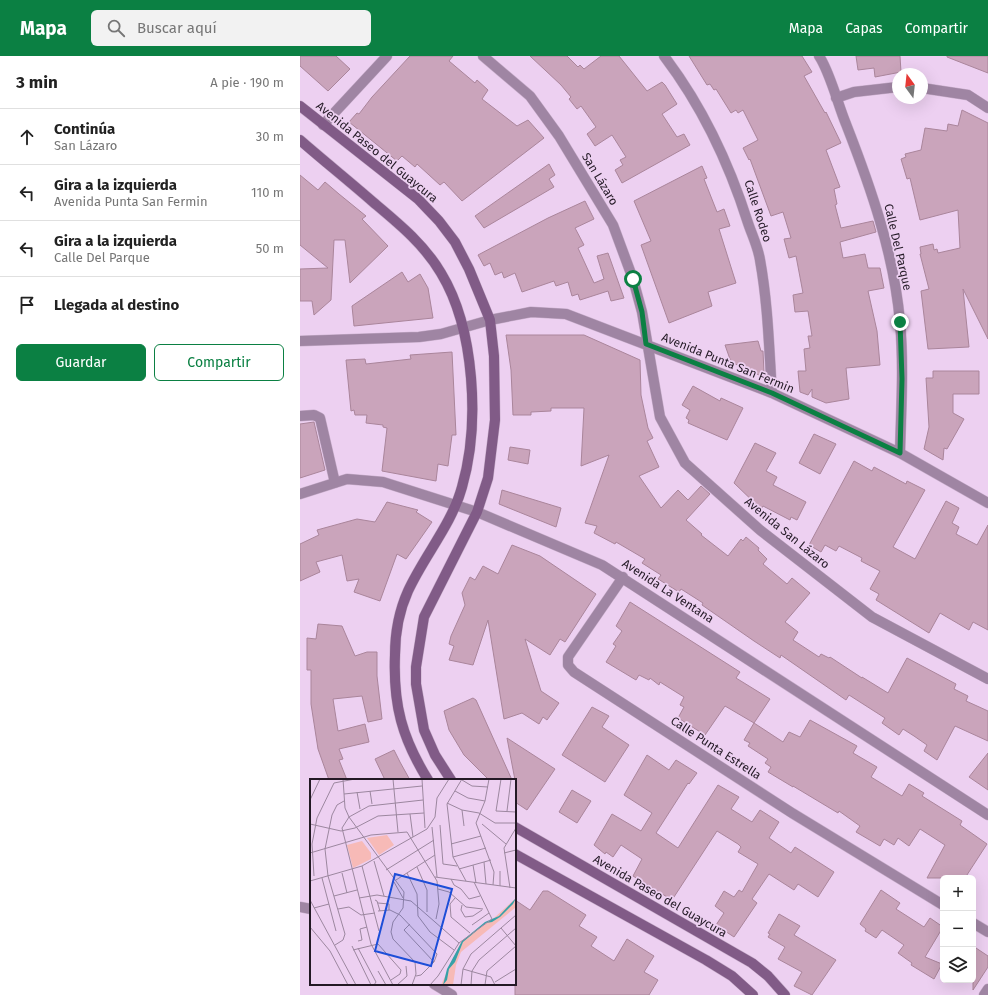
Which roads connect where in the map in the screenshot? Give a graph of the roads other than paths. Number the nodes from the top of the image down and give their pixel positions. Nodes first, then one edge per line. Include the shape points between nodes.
1 (387, 56) edge
2 (483, 56) edge
3 (664, 56) edge
4 (820, 56) edge
5 (892, 88) edge
6 (928, 89) edge
7 (836, 98) junction
8 (300, 106) edge
9 (988, 108) edge
10 (323, 124) junction
11 (300, 140) edge
12 (490, 320) junction
13 (462, 328) junction
14 (300, 341) edge
15 (646, 344) junction
16 (772, 393) junction
17 (300, 416) edge
18 (900, 453) junction
19 (335, 483) junction
20 (300, 494) edge
21 (988, 503) edge
22 (455, 506) junction
23 (477, 512) junction
24 (623, 577) junction
25 (988, 680) edge
26 (427, 779) edge
27 (451, 779) edge
28 (988, 815) edge
29 (516, 828) edge
30 (516, 855) edge
31 (940, 903) edge
32 (300, 907) edge
33 (310, 909) edge
34 (976, 925) edge
35 (988, 932) edge
36 (436, 985) edge
37 (988, 989) edge
38 (452, 995) edge
39 (753, 995) edge
40 (785, 995) edge
41 (984, 995) edge

1 - 10 street
2 - 15 street, San Lázaro via 530,96 559,136 613,225 633,279 642,312
3 - 16 street, Calle Rodeo via 680,77 715,139 735,183 760,258 768,316
4 - 7 street, Calle Del Parque
5 - 7 street via 854,92
6 - 9 street via 968,95
7 - 18 street, Calle Del Parque via 860,158 893,270 900,322
8 - 10 main road, Avenida Paseo del Guaycura
10 - 12 main road, Avenida Paseo del Guaycura via 418,199 439,221 466,262
11 - 13 main road via 403,227 424,249 441,273 454,300
12 - 13 street, Avenida Punta San Fermin
12 - 15 street, Avenida Punta San Fermin via 531,312 566,314
12 - 23 main road, Avenida Paseo del Guaycura via 494,356 495,420 488,478
13 - 14 street, Avenida Punta San Fermin via 419,337
13 - 22 main road via 470,366 472,434 462,487
15 - 16 street, Avenida Punta San Fermin
15 - 25 street, Avenida San Lázaro via 660,417 685,463 760,530 872,617
16 - 18 street, Avenida Punta San Fermin
17 - 19 street via 314,415 320,418
18 - 21 street, Avenida Punta San Fermin
19 - 20 street, Avenida La Ventana
19 - 22 street, Avenida La Ventana via 347,479 383,482
22 - 23 street, Avenida La Ventana
22 - 26 main road via 408,592 395,640 395,698 407,739
23 - 24 street, Avenida La Ventana via 602,564
23 - 27 main road, Avenida Paseo del Guaycura via 424,617 416,667 416,684 424,730 435,755
24 - 28 street, Avenida La Ventana
24 - 31 street, Calle Punta Estrella via 568,657 568,665 574,672 792,813
29 - 40 main road, Avenida Paseo del Guaycura via 752,963
30 - 39 main road via 706,960 732,976
32 - 33 street
34 - 35 street
36 - 38 street
37 - 41 street

